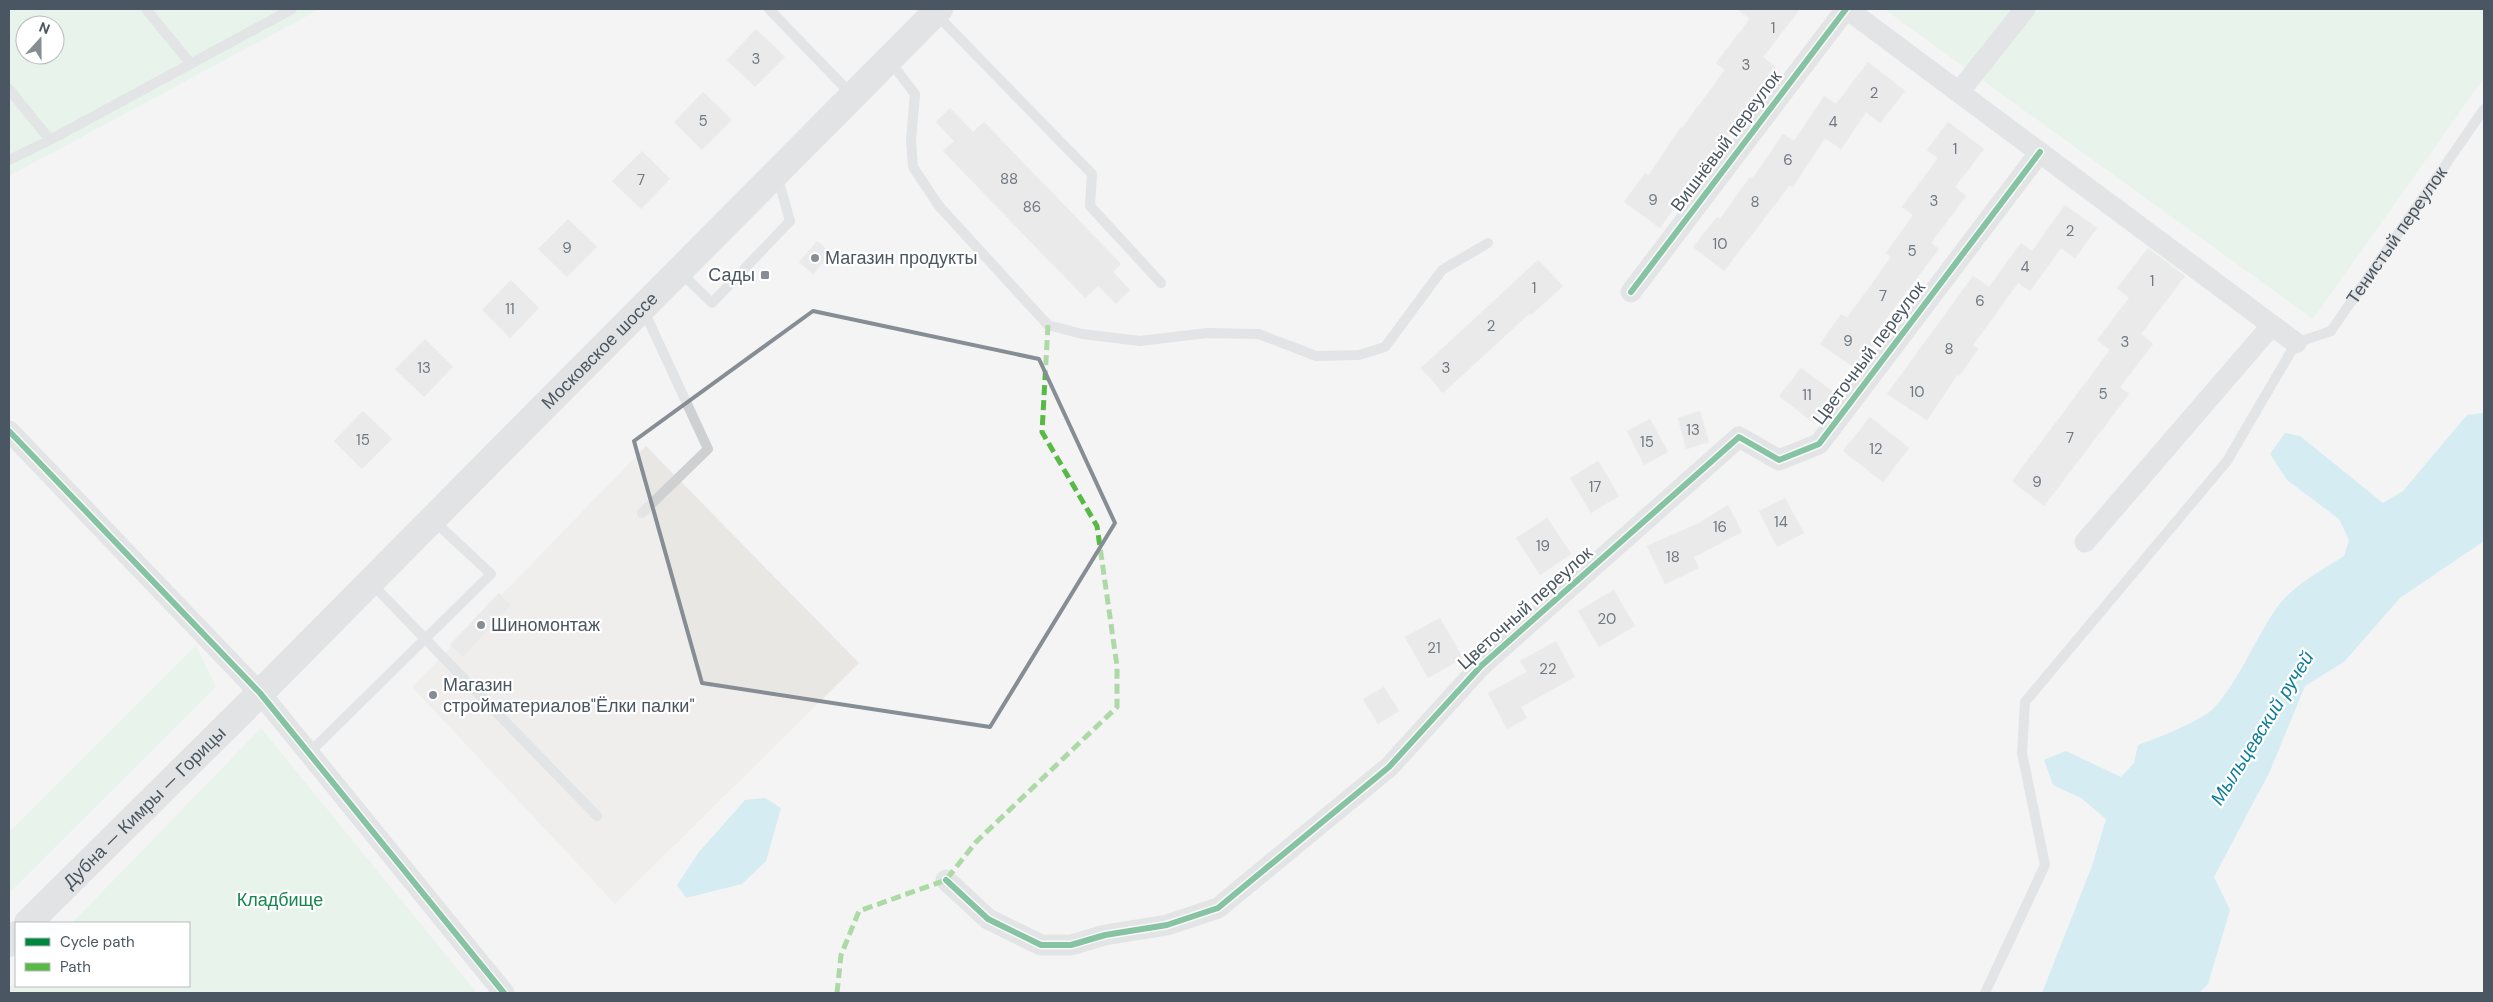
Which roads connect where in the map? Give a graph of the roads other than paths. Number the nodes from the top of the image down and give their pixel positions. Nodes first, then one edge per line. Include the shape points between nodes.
1 (146, 9) edge
2 (292, 9) edge
3 (769, 9) edge
4 (1846, 9) edge
5 (2025, 9) edge
6 (937, 11) edge
7 (888, 60) junction
8 (190, 63) junction
9 (9, 89) edge
10 (1960, 92) junction
11 (852, 96) junction
12 (2484, 109) edge
13 (50, 140) junction
14 (2040, 152) junction
15 (9, 160) edge
16 (776, 173) junction
17 (1488, 243) dead end
18 (679, 271) junction
19 (1161, 283) dead end
20 (1630, 292) dead end
21 (642, 308) junction
22 (2272, 325) junction
23 (2296, 343) junction
24 (9, 431) edge
25 (642, 513) dead end
26 (432, 520) junction
27 (2085, 542) dead end
28 (371, 582) junction
29 (426, 638) junction
30 (260, 693) junction
31 (309, 753) junction
32 (596, 816) dead end
33 (946, 880) dead end
34 (29, 922) edge
35 (504, 993) edge
36 (1986, 993) edge

1 - 8 lane
2 - 8 lane
3 - 11 lane
4 - 10 street
4 - 20 street, Вишнёвый переулок
5 - 10 street
6 - 7 main road, Московское шоссе
6 - 19 lane via 1092,174 1090,206
7 - 11 main road, Московское шоссе
7 - 17 lane via 915,94 911,140 913,168 939,206 1048,325 1082,334 1140,341 1207,333 1259,334 1316,356 1359,355 1385,347 1442,270
8 - 13 lane
9 - 13 lane
10 - 14 street
11 - 16 main road, Московское шоссе
12 - 23 lane, Тенистый переулок via 2331,331
13 - 15 lane
14 - 22 street
14 - 33 street, Цветочный переулок via 1819,444 1779,460 1739,437 1481,666 1389,767 1218,908 1167,925 1105,935 1070,945 1041,945 988,919
16 - 18 main road, Московское шоссе
16 - 18 lane via 790,221 712,303
18 - 21 main road, Московское шоссе
21 - 25 lane via 708,449
21 - 26 main road, Московское шоссе
22 - 23 street
22 - 27 street
23 - 36 lane via 2227,461 2025,702 2022,753 2045,865
24 - 30 street
26 - 28 main road, Московское шоссе
26 - 29 lane via 491,574
28 - 29 lane
28 - 30 main road, Московское шоссе
29 - 31 lane
29 - 32 lane
30 - 31 street
30 - 34 main road, Дубна — Кимры — Горицы
31 - 35 street

